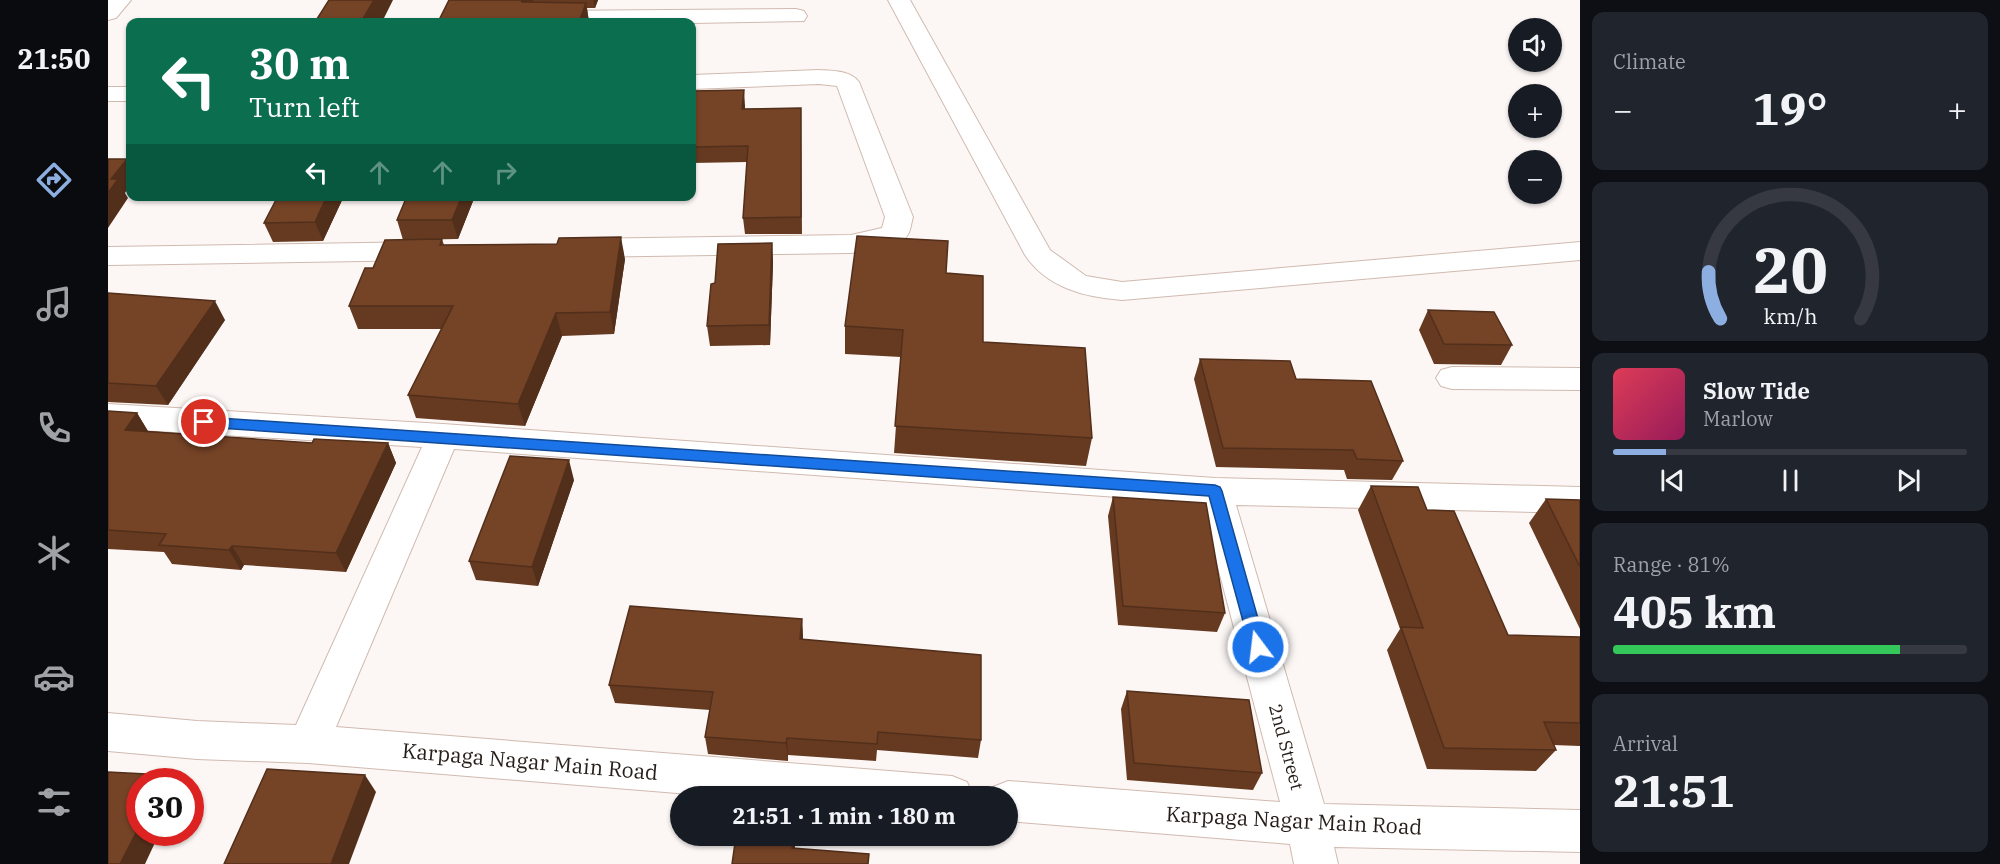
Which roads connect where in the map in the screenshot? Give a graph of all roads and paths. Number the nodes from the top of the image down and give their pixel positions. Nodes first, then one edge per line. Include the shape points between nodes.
1 (120, 0) edge
2 (899, 0) edge
3 (108, 13) edge
4 (536, 13) edge
5 (796, 16) dead end
6 (696, 82) edge
7 (108, 94) edge
8 (126, 94) edge
9 (552, 249) edge
10 (456, 250) edge
11 (1580, 251) edge
12 (108, 256) edge
13 (1452, 378) dead end
14 (1580, 379) edge
15 (108, 416) edge
16 (442, 436) junction
17 (1215, 491) junction
18 (1580, 500) edge
19 (108, 732) edge
20 (308, 744) junction
21 (828, 786) edge
22 (1018, 802) edge
23 (1580, 831) edge
24 (1312, 845) edge

1 - 3 street
2 - 11 street via 1039,255 1065,279 1095,289 1122,291
4 - 5 street
6 - 9 street via 819,77 847,82 899,218 895,233 851,244
7 - 8 street
10 - 12 street
13 - 14 street
15 - 16 street
16 - 17 street
16 - 20 street
17 - 18 street
17 - 24 street, 2nd Street
19 - 20 street, Karpaga Nagar Main Road
20 - 21 street, Karpaga Nagar Main Road
22 - 24 street, Karpaga Nagar Main Road
23 - 24 street, Karpaga Nagar Main Road

